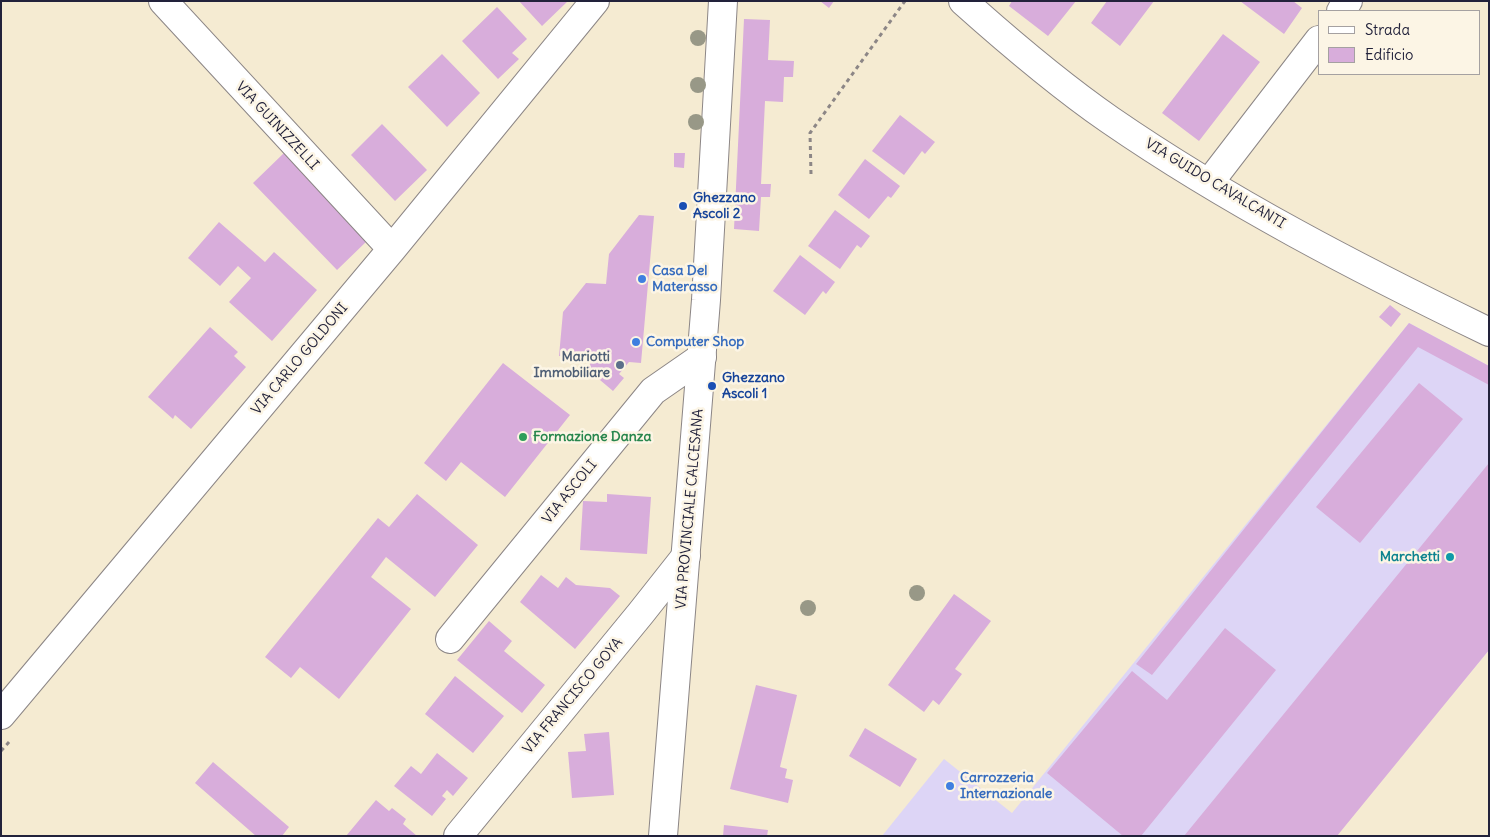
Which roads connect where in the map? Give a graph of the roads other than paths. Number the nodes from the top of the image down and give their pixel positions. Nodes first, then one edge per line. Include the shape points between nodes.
1 (163, 1) edge
2 (594, 1) edge
3 (723, 1) edge
4 (963, 1) edge
5 (1318, 41) edge
6 (1209, 183) junction
7 (392, 249) junction
8 (1489, 332) edge
9 (702, 357) junction
10 (686, 556) junction
11 (450, 639) dead end
12 (1, 715) edge
13 (458, 836) edge
14 (663, 836) edge

1 - 7 street, VIA GUINIZZELLI
2 - 7 street, VIA CARLO GOLDONI
3 - 9 street, VIA PROVINCIALE CALCESANA
4 - 6 street, VIA GUIDO CAVALCANTI via 1052,77 1111,120
5 - 6 street
6 - 8 street, VIA GUIDO CAVALCANTI via 1408,293
7 - 12 street, VIA CARLO GOLDONI
9 - 10 street, VIA PROVINCIALE CALCESANA
9 - 11 street, VIA ASCOLI via 653,391
10 - 13 street, VIA FRANCISCO GOYA
10 - 14 street, VIA PROVINCIALE CALCESANA

